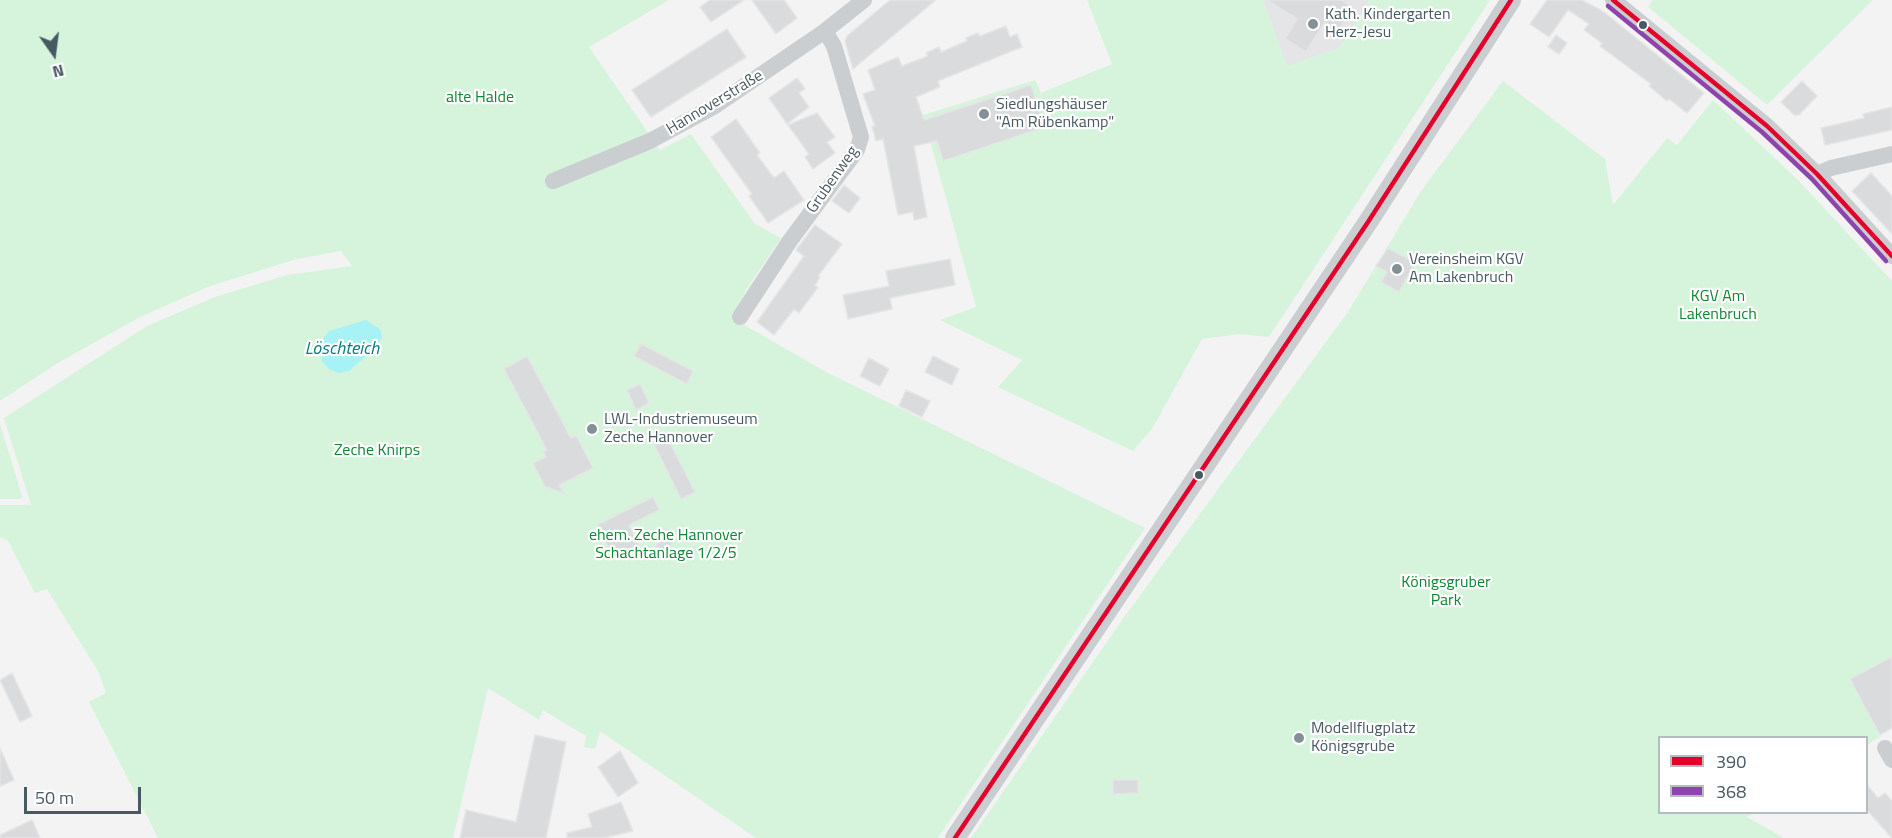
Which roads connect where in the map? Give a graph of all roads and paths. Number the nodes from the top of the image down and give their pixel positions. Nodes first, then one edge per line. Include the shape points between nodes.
1 (864, 0) edge
2 (1511, 0) edge
3 (1613, 0) edge
4 (825, 31) junction
5 (1892, 154) edge
6 (1817, 174) junction
7 (554, 181) dead end
8 (1892, 255) edge
9 (740, 317) dead end
10 (955, 838) edge

1 - 4 street, Hannoverstraße
2 - 10 street via 1368,222
3 - 6 street via 1717,83
4 - 7 street, Hannoverstraße via 684,124
4 - 9 street, Grubenweg via 834,46 861,137 856,150
5 - 6 street
6 - 8 street

